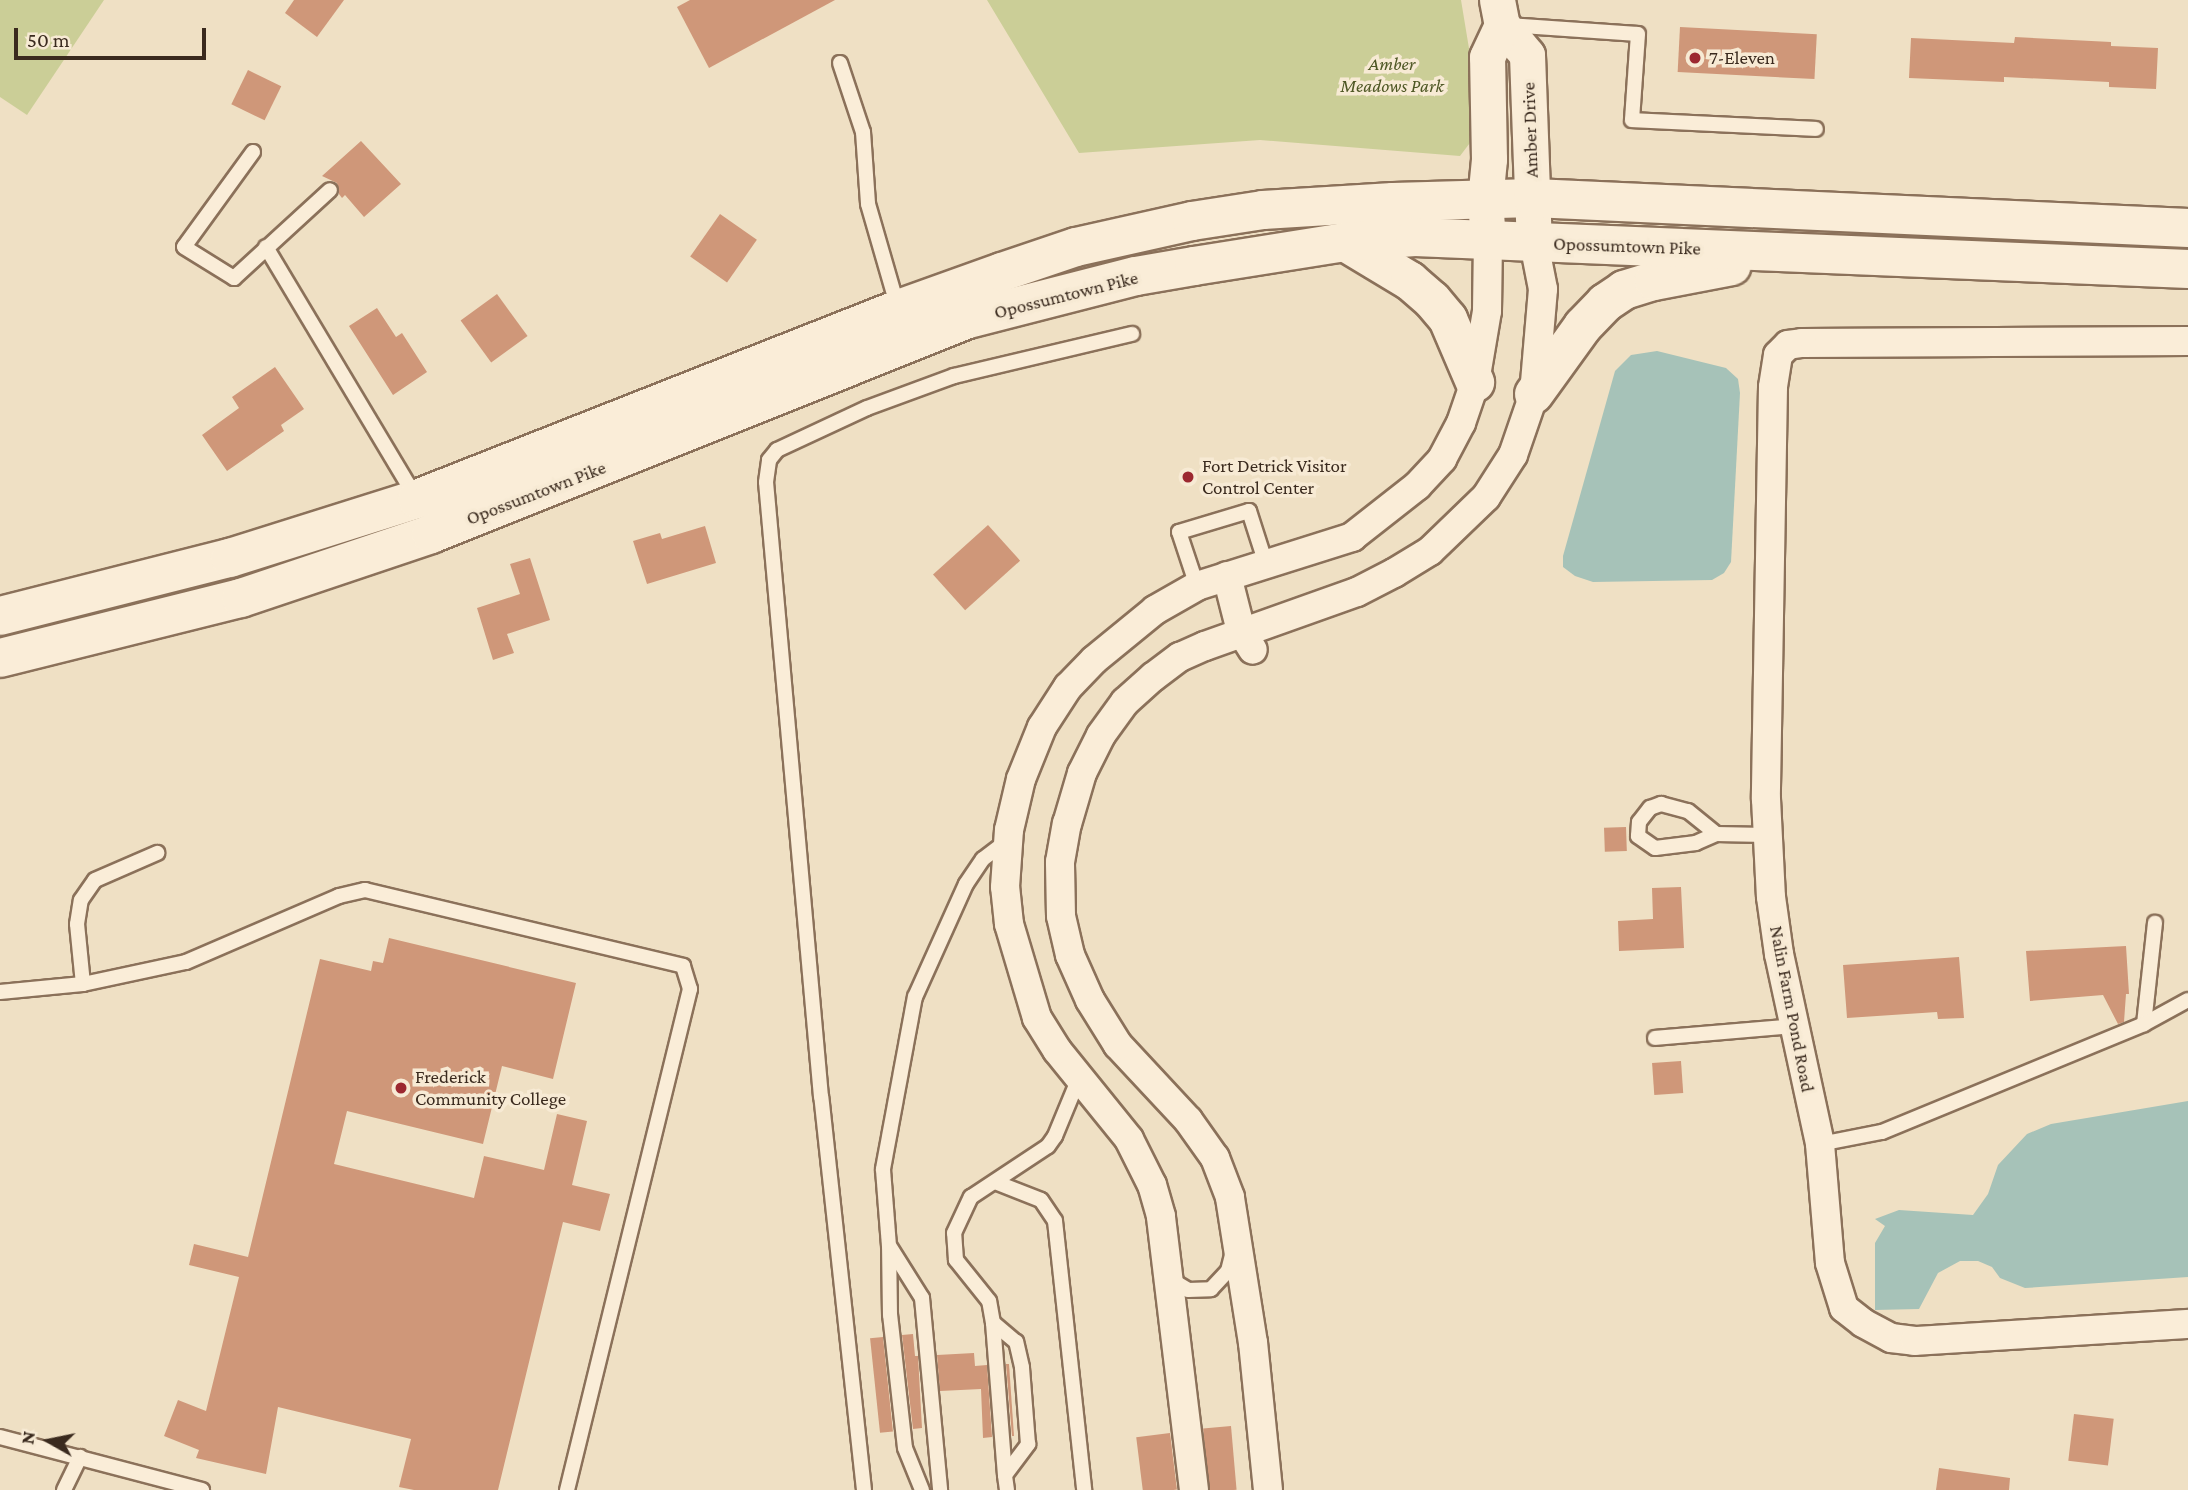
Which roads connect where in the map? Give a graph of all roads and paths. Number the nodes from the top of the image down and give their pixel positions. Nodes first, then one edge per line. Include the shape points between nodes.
1 (1500, 13) edge
2 (841, 63) dead end
3 (1816, 130) dead end
4 (253, 152) dead end
5 (330, 190) dead end
6 (1533, 198) junction
7 (1485, 200) junction
8 (2188, 228) edge
9 (1488, 240) junction
10 (1345, 242) junction
11 (1534, 243) junction
12 (266, 247) junction
13 (1797, 254) junction
14 (2188, 269) edge
15 (899, 309) junction
16 (1132, 334) dead end
17 (2188, 341) edge
18 (1475, 382) junction
19 (1534, 394) junction
20 (417, 499) junction
21 (1266, 564) junction
22 (1227, 576) junction
23 (1197, 586) junction
24 (0, 616) edge
25 (1247, 641) junction
26 (0, 658) edge
27 (1716, 834) junction
28 (1766, 835) junction
29 (1008, 840) junction
30 (157, 853) dead end
31 (2155, 923) dead end
32 (83, 984) junction
33 (0, 992) edge
34 (2188, 1000) edge
35 (2144, 1024) junction
36 (1795, 1026) junction
37 (1655, 1038) dead end
38 (1079, 1077) junction
39 (1820, 1144) junction
40 (995, 1182) junction
41 (1237, 1237) junction
42 (889, 1246) junction
43 (1170, 1279) junction
44 (993, 1323) junction
45 (2188, 1324) edge
46 (0, 1437) edge
47 (80, 1457) junction
48 (1006, 1483) edge
49 (64, 1490) edge
50 (202, 1490) edge
51 (567, 1490) edge
52 (864, 1490) edge
53 (922, 1490) edge
54 (940, 1490) edge
55 (1084, 1490) edge
56 (1194, 1490) edge
57 (1268, 1490) edge

1 - 3 lane via 1638,34 1632,120
1 - 6 street, Amber Drive via 1527,55
1 - 7 street via 1487,57
2 - 15 lane via 863,132 868,204
4 - 12 lane via 184,247 234,278
5 - 12 lane
6 - 7 main road, Opossumtown Pike
6 - 8 main road, Opossumtown Pike
6 - 11 street, Amber Drive
7 - 9 street
7 - 15 main road, Opossumtown Pike via 1263,210 1192,221 1076,247
9 - 10 main road, Opossumtown Pike via 1415,237
9 - 11 main road, Opossumtown Pike
9 - 18 street via 1488,311
10 - 18 main road via 1432,300 1448,319
10 - 26 main road, Opossumtown Pike via 1136,276 968,319 431,534 241,598
11 - 13 main road, Opossumtown Pike
11 - 19 street via 1543,289
12 - 20 lane
13 - 14 main road, Opossumtown Pike
13 - 19 main road via 1624,290 1583,326
15 - 20 main road, Opossumtown Pike
16 - 52 lane via 954,376 867,408 777,450 769,460 766,482 821,1097
17 - 28 street, Nalin Farm Pond Road via 1802,343 1788,345 1779,355 1773,387
18 - 21 street via 1443,459 1417,486 1352,537
19 - 25 street via 1513,455 1486,497 1430,551 1357,592
20 - 24 main road, Opossumtown Pike via 230,558
21 - 22 street
21 - 23 lane via 1249,511 1179,532
22 - 23 street
22 - 25 street
23 - 29 street via 1155,610 1068,687 1042,727 1021,779
25 - 41 street via 1180,657 1125,702 1101,734 1082,773 1060,862 1061,916 1070,955 1090,1000 1118,1045 1188,1120 1215,1158 1230,1198
27 - 27 lane via 1688,811 1661,804 1650,808 1639,822 1638,836 1655,848 1696,843
27 - 28 lane
28 - 36 street, Nalin Farm Pond Road via 1770,897
29 - 38 street via 1005,887 1018,960 1037,1018
29 - 42 lane via 983,859 965,884 915,997 883,1169
30 - 32 lane via 95,880 81,900 77,924
31 - 35 lane
32 - 33 lane
32 - 51 lane via 186,962 339,896 365,890 683,966 690,989
34 - 35 lane
35 - 39 lane via 1882,1132
36 - 37 lane
36 - 39 street, Nalin Farm Pond Road
38 - 40 lane via 1048,1146
38 - 43 street via 1129,1139 1152,1185
39 - 45 street, Nalin Farm Pond Road via 1830,1263 1844,1308 1891,1338
40 - 44 lane via 971,1197 957,1221 953,1249 967,1277 989,1301
40 - 55 lane via 1041,1200 1055,1221
41 - 43 lane via 1228,1271 1211,1289 1188,1290
41 - 57 street
42 - 53 lane via 890,1315 905,1448
42 - 54 lane via 922,1298
43 - 56 street
44 - 48 lane
44 - 48 lane via 1016,1342 1022,1367 1028,1444
46 - 47 lane
47 - 49 lane
47 - 50 lane

